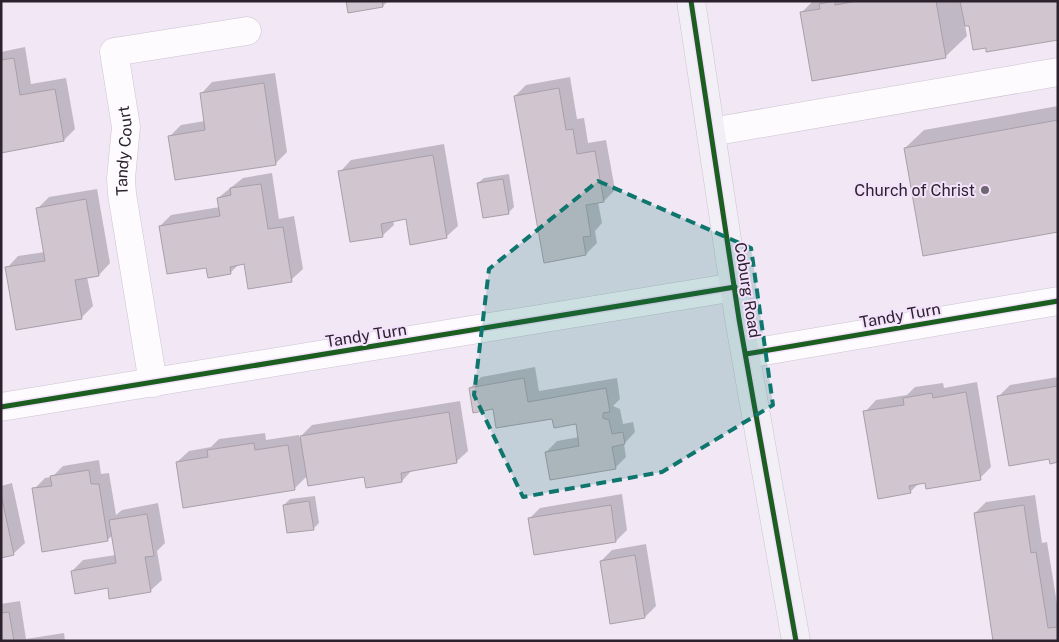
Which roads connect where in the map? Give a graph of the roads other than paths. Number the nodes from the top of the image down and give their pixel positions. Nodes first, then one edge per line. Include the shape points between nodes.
1 (691, 1) edge
2 (247, 31) dead end
3 (1058, 72) edge
4 (711, 132) junction
5 (734, 287) junction
6 (1058, 301) edge
7 (746, 354) junction
8 (153, 383) junction
9 (1, 407) edge
10 (796, 641) edge

1 - 4 main road, Coburg Road
2 - 8 street, Tandy Court via 114,52 126,128 122,194
3 - 4 street
4 - 5 main road, Coburg Road
5 - 7 main road, Coburg Road
5 - 8 street, Tandy Turn
6 - 7 street, Tandy Turn
7 - 10 main road, Coburg Road
8 - 9 street, Tandy Turn

